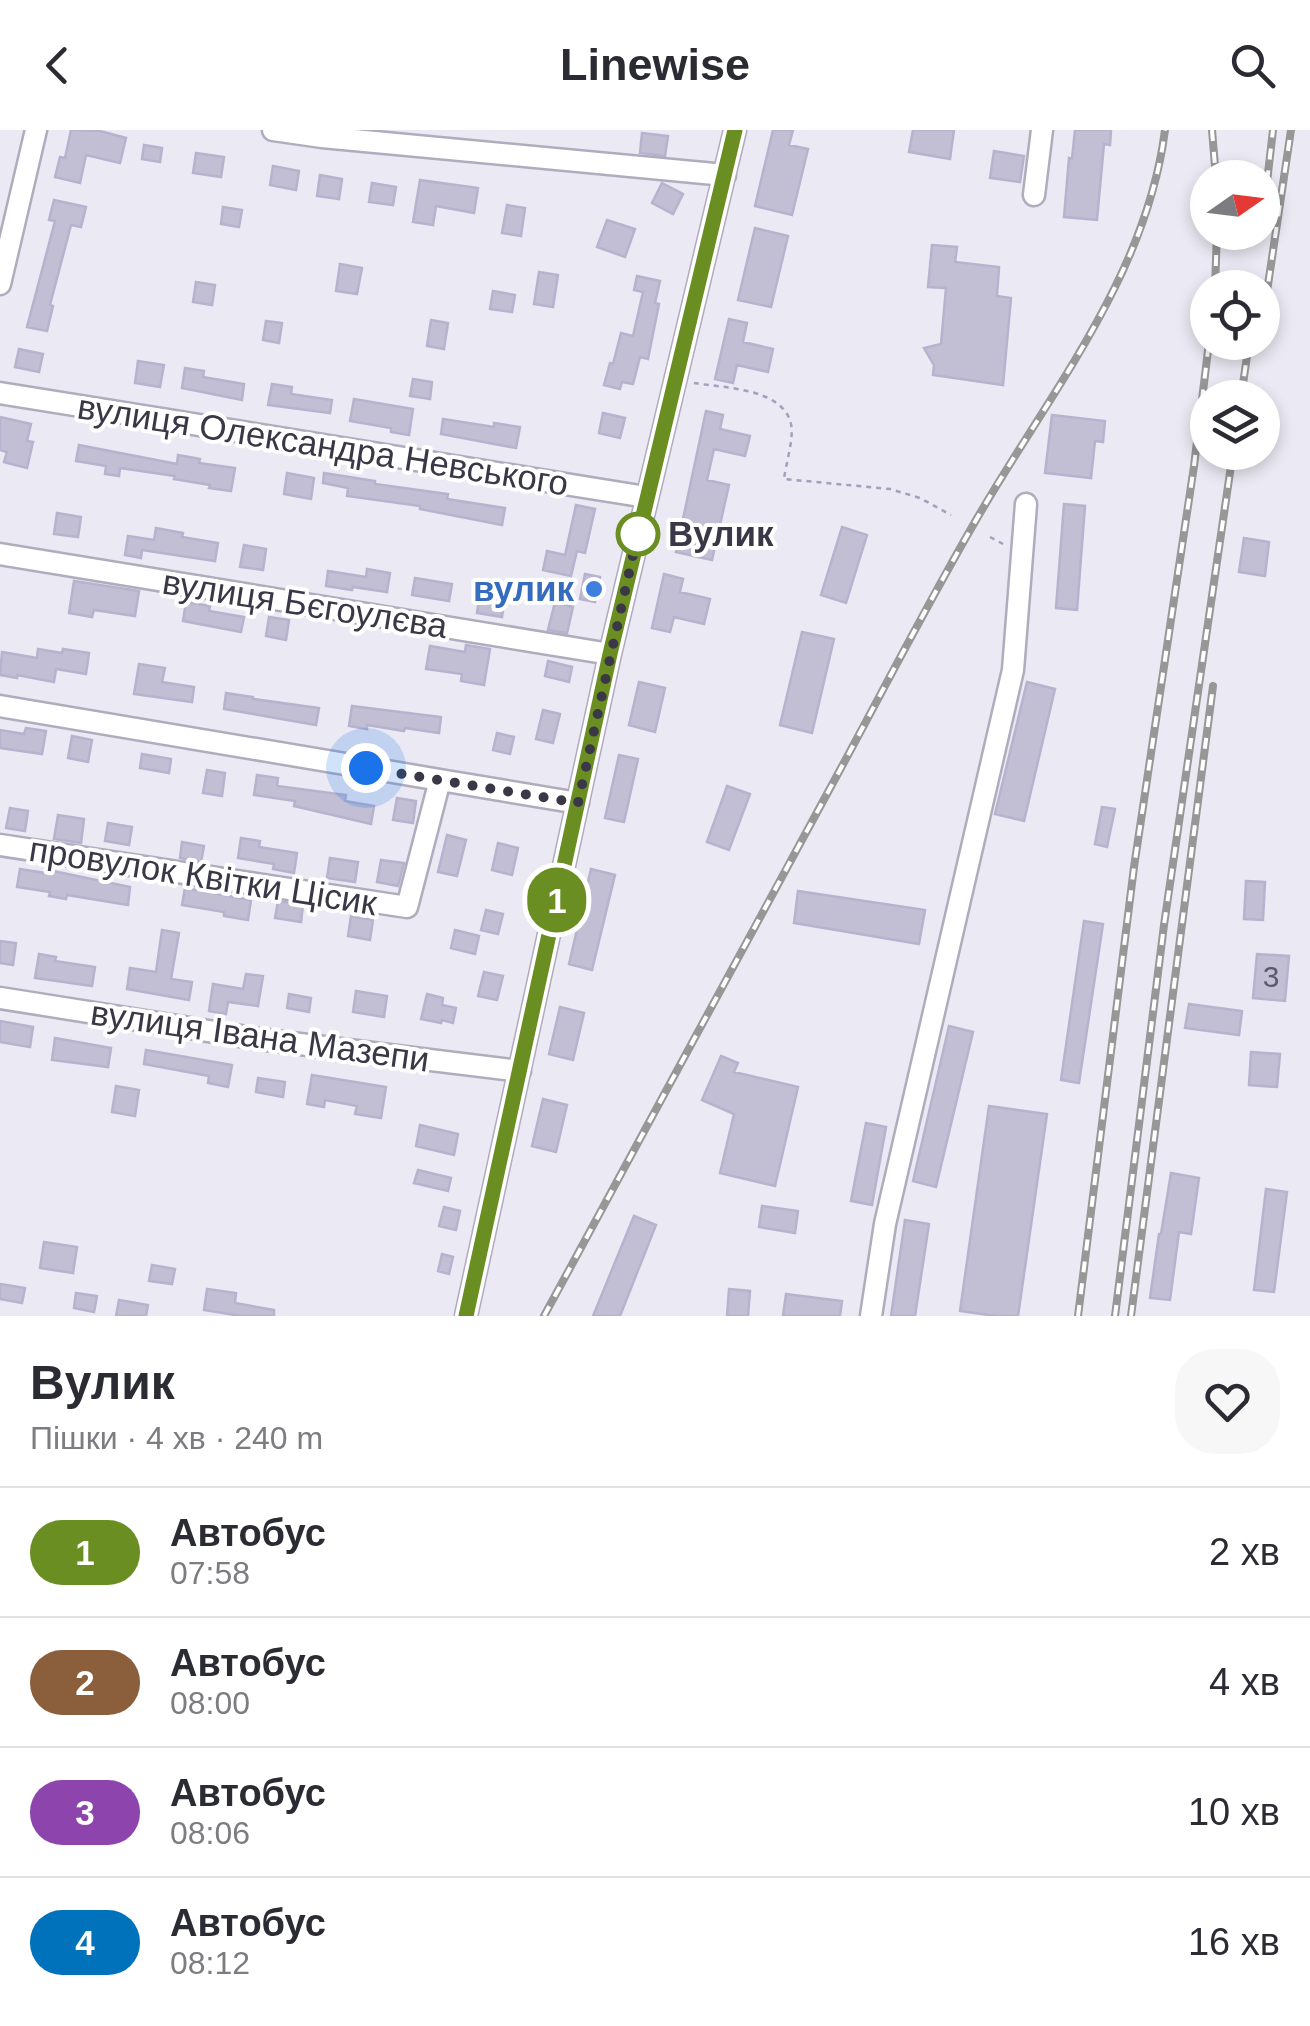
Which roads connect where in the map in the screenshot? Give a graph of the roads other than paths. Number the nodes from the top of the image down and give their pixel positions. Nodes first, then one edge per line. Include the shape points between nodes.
1 (36, 130) edge
2 (273, 130) edge
3 (735, 130) edge
4 (1042, 130) edge
5 (726, 175) junction
6 (1034, 195) dead end
7 (0, 284) edge
8 (0, 393) edge
9 (646, 497) junction
10 (1026, 504) dead end
11 (0, 554) edge
12 (610, 654) junction
13 (0, 706) edge
14 (440, 780) junction
15 (578, 803) junction
16 (0, 845) edge
17 (0, 998) edge
18 (520, 1070) junction
19 (466, 1316) edge
20 (872, 1316) edge

1 - 7 street
2 - 5 street
3 - 5 street
4 - 6 street
5 - 9 street
8 - 9 street, вулиця Олександра Невського
9 - 12 street
10 - 20 street via 1013,670 885,1224
11 - 12 street, вулиця Бєгоулєва
12 - 15 street
13 - 14 street
14 - 15 street
14 - 16 street, провулок Квітки Цісик via 407,907
15 - 18 street
17 - 18 street, вулиця Івана Мазепи via 259,1039
18 - 19 street

